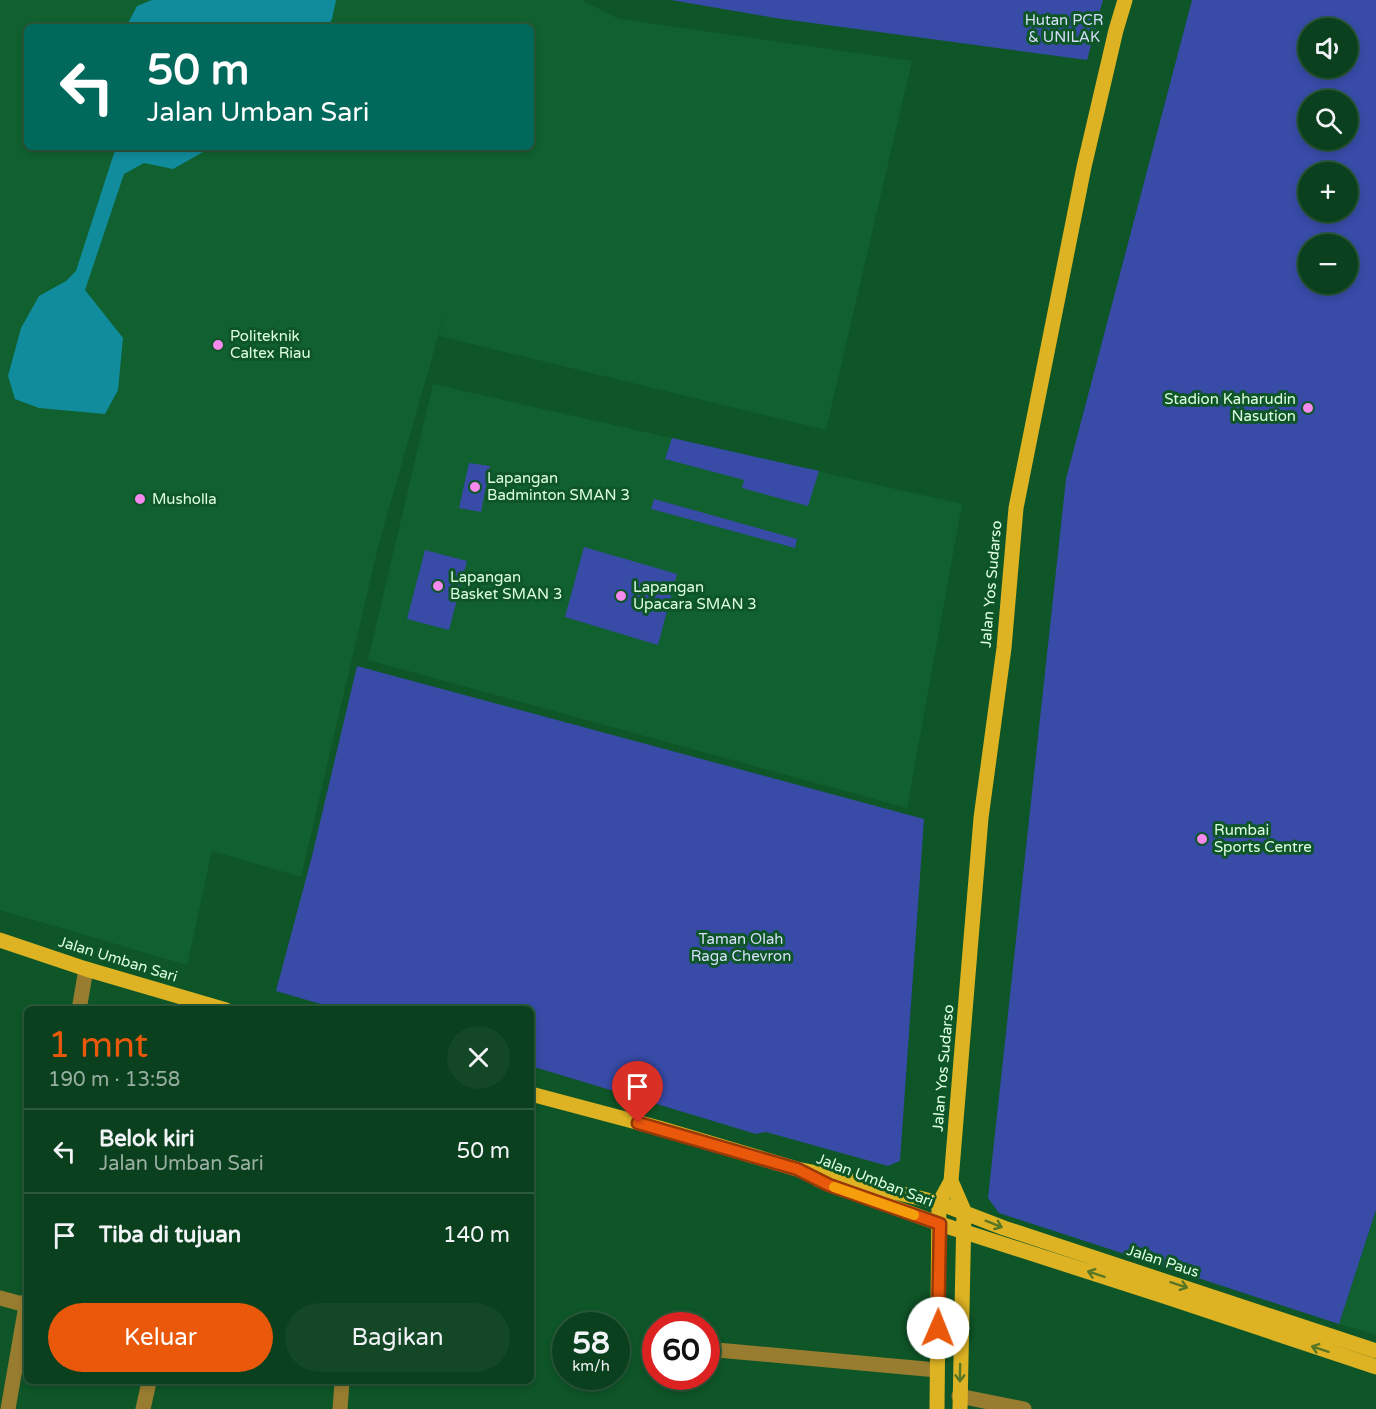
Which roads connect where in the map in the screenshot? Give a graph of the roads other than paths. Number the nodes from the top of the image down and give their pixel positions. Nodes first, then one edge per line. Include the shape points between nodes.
1 (1125, 0) edge
2 (0, 940) edge
3 (86, 969) junction
4 (81, 1006) edge
5 (211, 1006) edge
6 (534, 1095) edge
7 (797, 1169) junction
8 (951, 1181) junction
9 (939, 1203) junction
10 (964, 1211) junction
11 (940, 1224) junction
12 (963, 1230) junction
13 (0, 1298) edge
14 (24, 1302) edge
15 (24, 1320) edge
16 (720, 1350) edge
17 (1376, 1351) edge
18 (1376, 1367) edge
19 (937, 1370) junction
20 (149, 1384) edge
21 (342, 1384) edge
22 (959, 1402) edge
23 (8, 1409) edge
24 (143, 1409) edge
25 (340, 1409) edge
26 (938, 1409) edge
27 (1023, 1409) edge

1 - 8 main road, Jalan Yos Sudarso via 1084,167 1016,508 1004,648 981,818
2 - 3 main road, Jalan Umban Sari
3 - 4 street
3 - 5 main road, Jalan Umban Sari
6 - 7 main road, Jalan Umban Sari
7 - 9 main road, Jalan Umban Sari
7 - 11 main road, Jalan Umban Sari via 829,1185
8 - 9 main road, Jalan Yos Sudarso
8 - 10 main road, Jalan Yos Sudarso
9 - 10 main road, Jalan Paus
9 - 11 main road
10 - 12 main road, Jalan Yos Sudarso
10 -> 17 main road, Jalan Paus via 1004,1228
11 - 12 main road
11 - 19 main road
18 -> 12 main road
12 -> 22 main road, Jalan Yos Sudarso
13 - 14 street
15 - 23 street
16 - 19 street
19 - 26 main road
20 - 24 street
21 - 25 street
22 - 27 street

